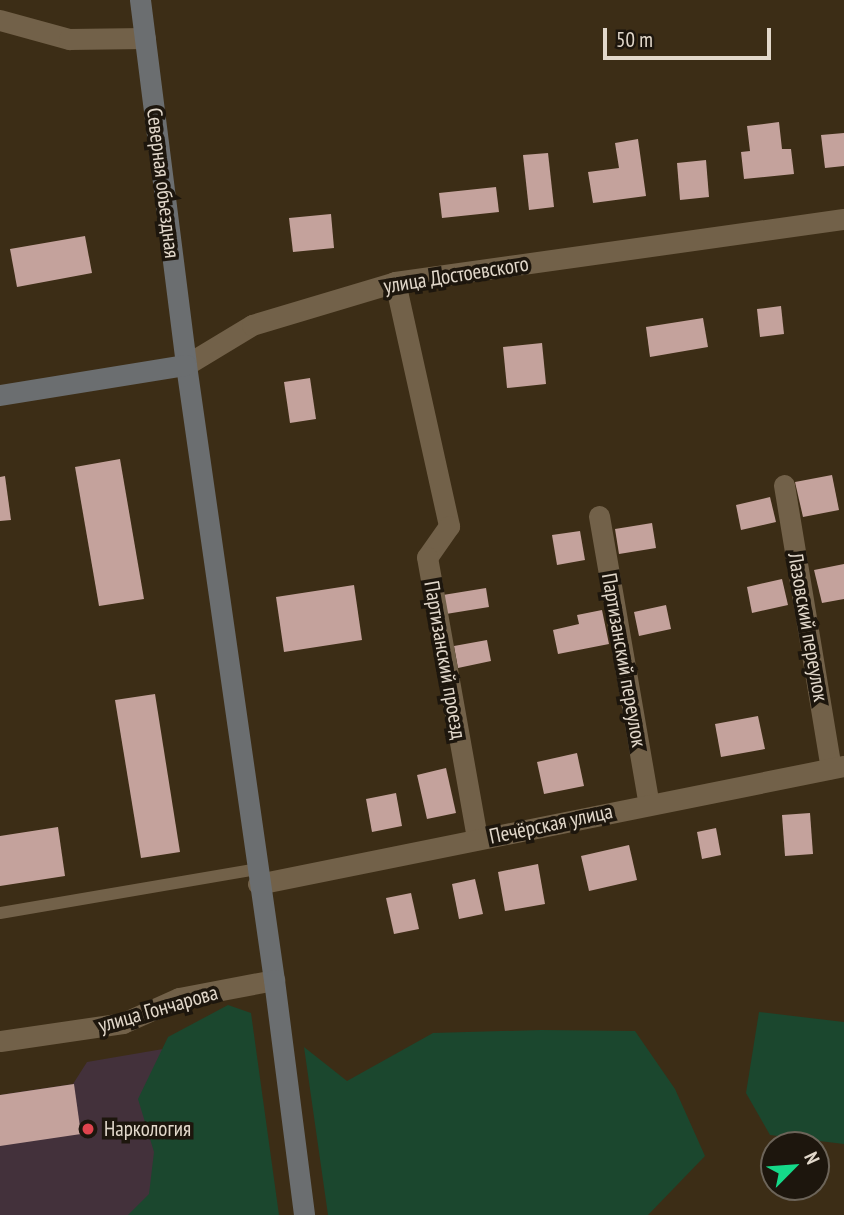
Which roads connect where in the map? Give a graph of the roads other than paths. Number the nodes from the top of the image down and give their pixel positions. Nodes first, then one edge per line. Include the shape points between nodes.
1 (140, 0) edge
2 (0, 20) edge
3 (145, 38) junction
4 (844, 219) edge
5 (395, 282) junction
6 (186, 365) junction
7 (0, 395) edge
8 (784, 485) dead end
9 (599, 516) dead end
10 (838, 767) edge
11 (649, 804) junction
12 (477, 839) junction
13 (258, 876) junction
14 (0, 913) edge
15 (274, 980) junction
16 (0, 1041) edge
17 (304, 1215) edge

1 - 3 main road, Северная объездная
2 - 3 street via 69,39
3 - 6 main road, Северная объездная
4 - 5 street, улица Достоевского
5 - 6 street, улица Достоевского via 252,326
5 - 12 street, Партизанский проезд via 449,526 427,557
6 - 7 main road, улица Достоевского
6 - 13 main road, Северная объездная
8 - 10 street, Лазовский переулок
9 - 11 street, Партизанский переулок
10 - 11 street, Печёрская улица
11 - 12 street, Печёрская улица
12 - 13 street, Печёрская улица
13 - 14 lane
13 - 15 main road, Северная объездная
15 - 16 street, улица Гончарова via 179,998 122,1023
15 - 17 main road, Северная объездная

